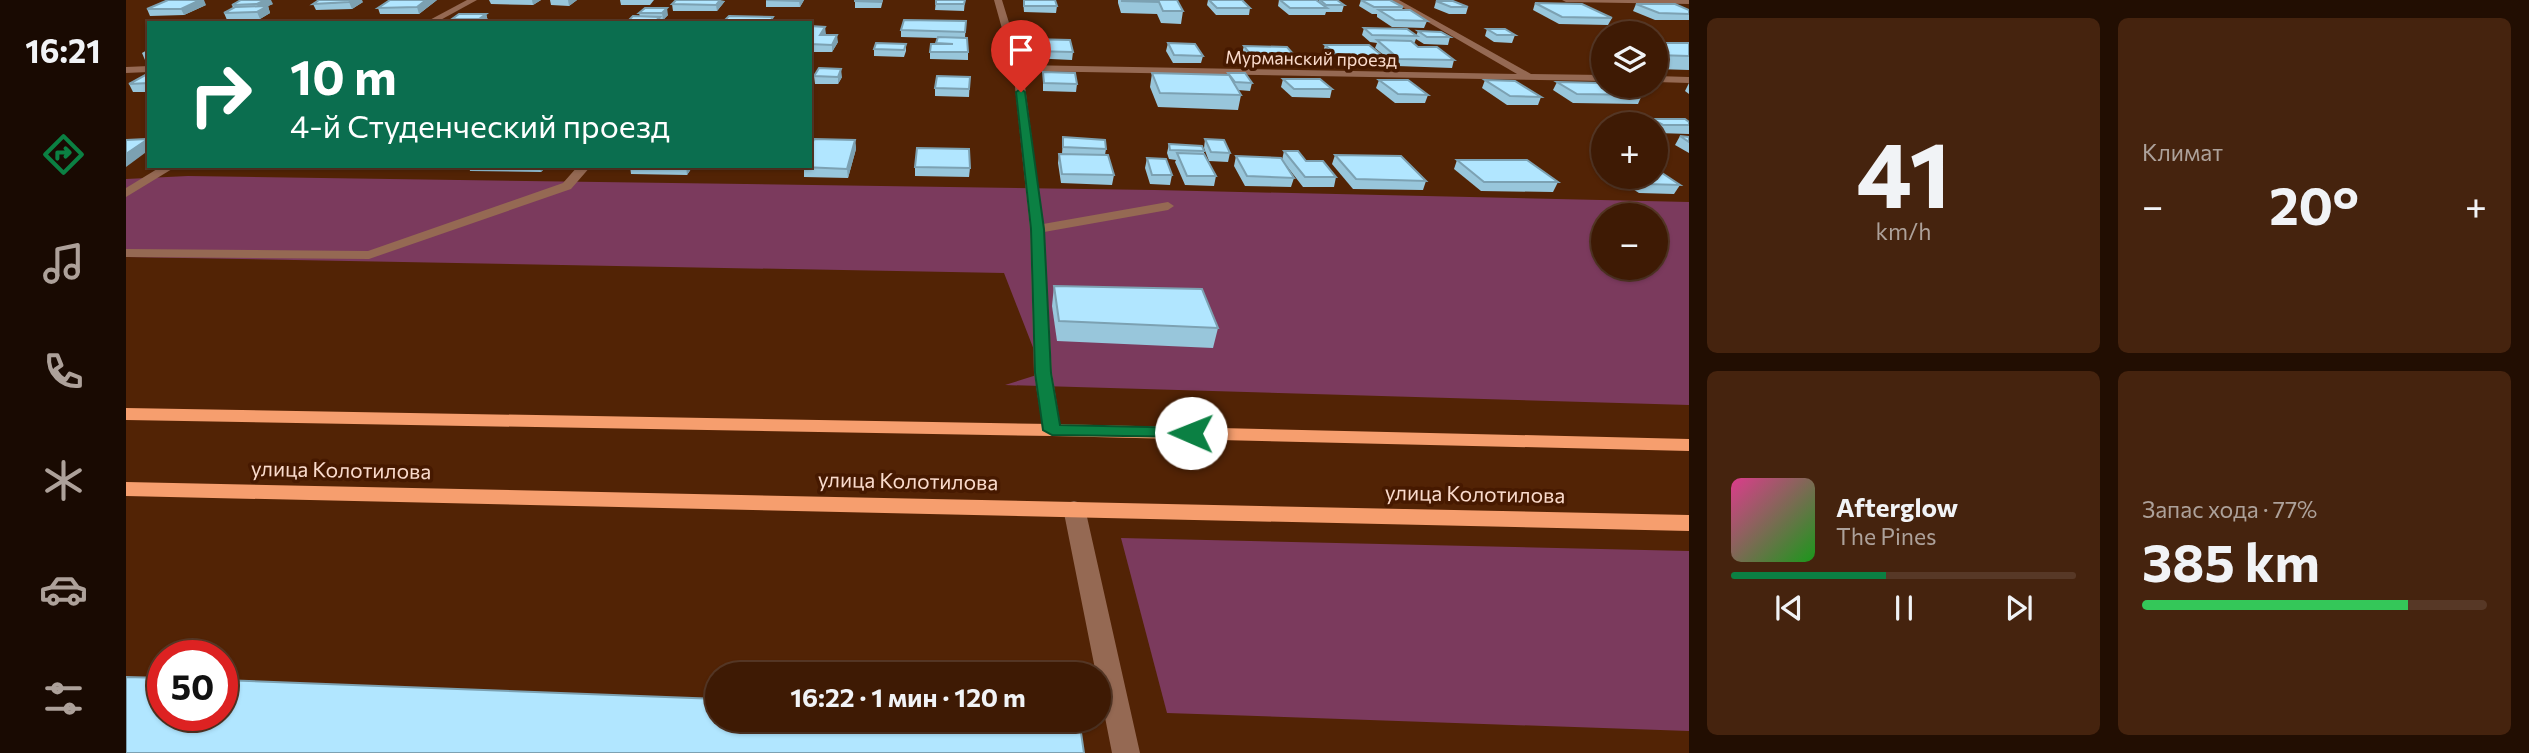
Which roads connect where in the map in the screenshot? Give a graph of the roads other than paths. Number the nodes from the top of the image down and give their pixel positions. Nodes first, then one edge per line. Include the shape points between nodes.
1 (473, 0) edge
2 (998, 0) edge
3 (1394, 0) edge
4 (1566, 0) edge
5 (1689, 2) edge
6 (432, 21) edge
7 (1018, 68) junction
8 (147, 69) edge
9 (126, 70) edge
10 (1530, 77) junction
11 (1591, 78) edge
12 (1668, 79) edge
13 (1689, 80) edge
14 (169, 168) edge
15 (583, 168) edge
16 (126, 193) edge
17 (1168, 206) dead end
18 (1037, 229) junction
19 (126, 253) edge
20 (126, 414) edge
21 (1052, 430) junction
22 (1689, 445) edge
23 (126, 489) edge
24 (1074, 508) junction
25 (1689, 523) edge
26 (1126, 753) edge

1 - 6 street
2 - 7 street
3 - 10 street
4 - 5 street
7 - 10 street, Мурманский проезд
7 - 18 street
8 - 9 street
10 - 11 street, Мурманский проезд
12 - 13 street
14 - 16 street
15 - 19 street via 567,186 369,255
17 - 18 street
18 - 21 street via 1043,373
20 - 21 main road
21 - 22 main road
23 - 24 main road, улица Колотилова
24 - 25 main road, улица Колотилова
24 - 26 street

